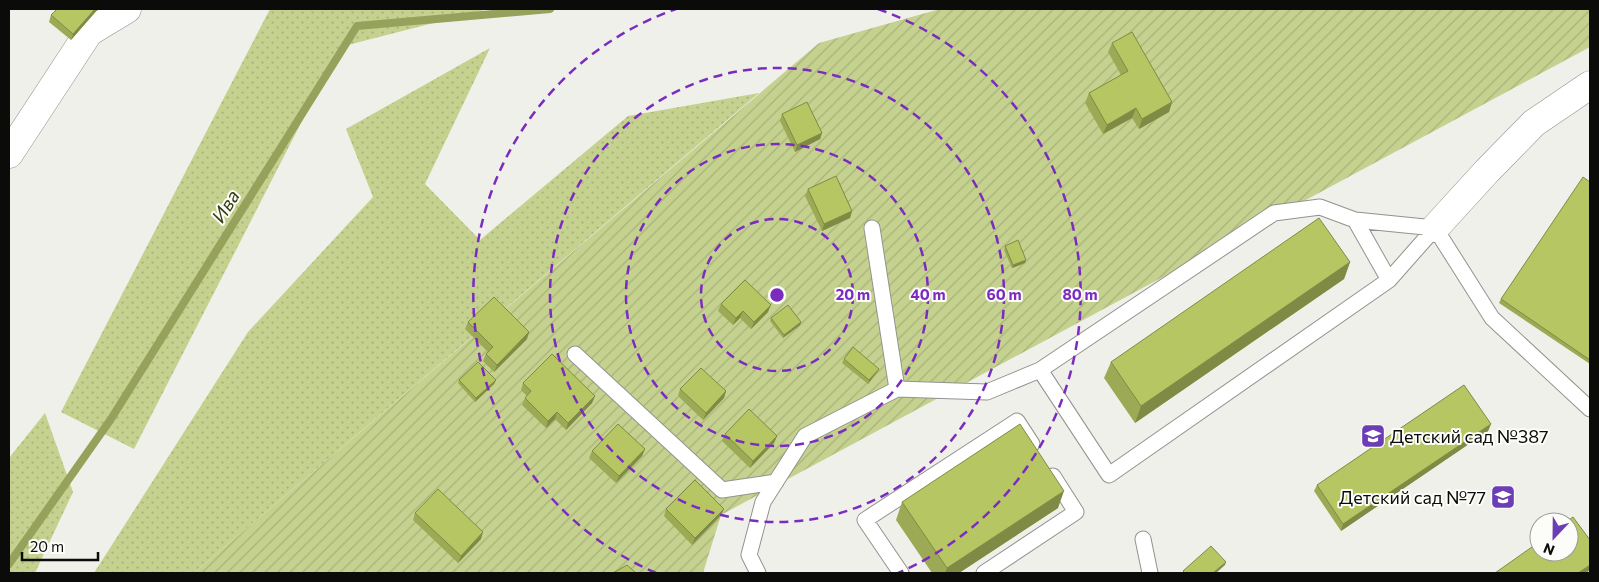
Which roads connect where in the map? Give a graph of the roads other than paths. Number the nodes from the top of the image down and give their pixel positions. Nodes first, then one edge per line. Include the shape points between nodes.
1 (127, 9) edge
2 (1590, 85) edge
3 (9, 154) edge
4 (1355, 220) junction
5 (872, 228) dead end
6 (1435, 228) junction
7 (1389, 280) junction
8 (575, 354) dead end
9 (1040, 370) junction
10 (897, 389) junction
11 (1590, 409) edge
12 (776, 482) junction
13 (1144, 539) dead end
14 (758, 573) edge
15 (901, 573) edge
16 (984, 573) edge
17 (1150, 573) edge

1 - 3 street via 89,32
2 - 6 street via 1534,124
4 - 6 lane
4 - 7 lane
4 - 9 lane via 1320,207 1274,212
5 - 10 lane
6 - 7 lane
6 - 11 lane via 1492,318
7 - 9 lane via 1109,475
8 - 12 lane via 722,490
9 - 10 lane via 987,392
10 - 12 lane via 806,436
12 - 14 lane via 763,502 749,555
13 - 17 lane
15 - 16 lane via 865,520 1017,420 1076,512

